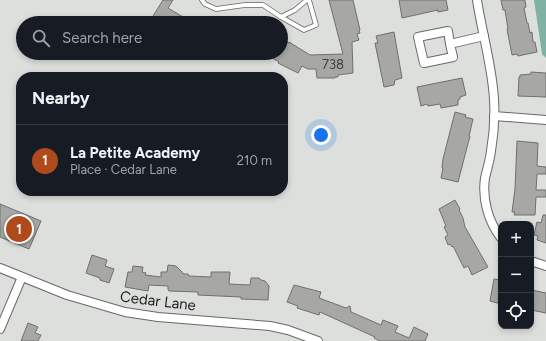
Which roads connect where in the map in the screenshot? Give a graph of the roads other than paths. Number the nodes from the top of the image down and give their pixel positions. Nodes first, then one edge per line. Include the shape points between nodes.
1 (202, 0) edge
2 (308, 0) edge
3 (477, 0) edge
4 (280, 16) edge
5 (283, 16) edge
6 (288, 21) edge
7 (484, 36) junction
8 (450, 44) junction
9 (494, 116) junction
10 (546, 120) edge
11 (498, 233) edge
12 (534, 262) edge
13 (546, 266) edge
14 (0, 268) edge
15 (22, 277) junction
16 (0, 329) edge
17 (318, 341) edge

1 - 4 lane via 216,10 263,5
2 - 5 lane
2 - 6 lane via 316,25 304,30
3 - 7 street
7 - 8 street
7 - 9 street via 491,70
8 - 8 street via 453,57 424,63 418,37 448,31
9 - 10 street
9 - 11 street via 484,194 489,218
12 - 13 street
14 - 15 street, Cedar Lane
15 - 16 street
15 - 17 street, Cedar Lane via 67,295 125,312 270,326

